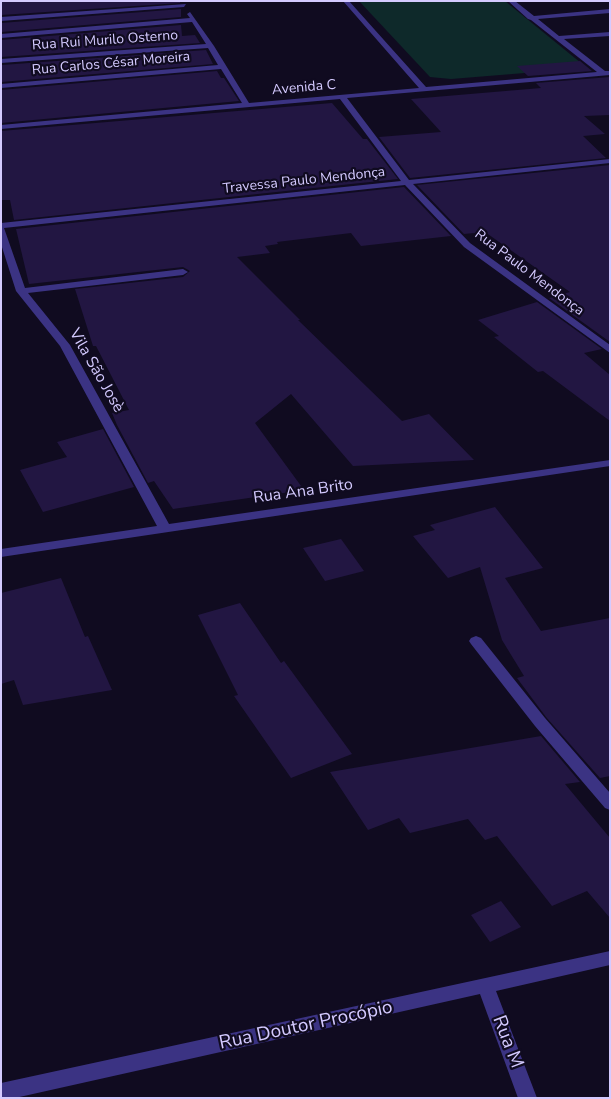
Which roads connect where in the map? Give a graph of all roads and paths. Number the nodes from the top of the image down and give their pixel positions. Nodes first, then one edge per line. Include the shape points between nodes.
1 (346, 1) edge
2 (511, 1) edge
3 (183, 3) edge
4 (610, 11) edge
5 (530, 18) junction
6 (1, 19) edge
7 (194, 20) junction
8 (610, 34) edge
9 (1, 36) edge
10 (558, 38) junction
11 (211, 46) junction
12 (1, 61) edge
13 (223, 67) junction
14 (607, 74) edge
15 (1, 86) edge
16 (425, 90) junction
17 (342, 97) junction
18 (247, 106) junction
19 (1, 127) edge
20 (610, 162) edge
21 (408, 184) junction
22 (1, 226) edge
23 (1, 230) edge
24 (183, 272) dead end
25 (21, 291) junction
26 (610, 350) edge
27 (610, 463) edge
28 (165, 529) junction
29 (1, 553) edge
30 (476, 641) dead end
31 (610, 804) edge
32 (610, 958) edge
33 (486, 987) junction
34 (1, 1092) edge
35 (528, 1098) edge

1 - 16 street
2 - 5 street
3 - 6 street
3 - 7 street
4 - 5 street
5 - 10 street
7 - 9 street
7 - 11 street
8 - 10 street
10 - 14 street
11 - 12 street, Rua Rui Murilo Osterno
11 - 13 street
13 - 15 street, Rua Carlos César Moreira
13 - 18 street
14 - 16 street, Avenida C
16 - 17 street, Avenida C
17 - 18 street, Avenida C
17 - 21 street, Rua Paulo Mendonça
18 - 19 street, Avenida C
20 - 21 street, Travessa Paulo Mendonça
21 - 22 street, Travessa Paulo Mendonça
21 - 26 street, Rua Paulo Mendonça via 467,245
23 - 25 street, Vila São Josè
24 - 25 street
25 - 28 street, Vila São Josè via 65,344
27 - 28 street, Rua Ana Brito
28 - 29 street, Rua Ana Brito
30 - 31 street
32 - 33 street, Rua Doutor Procópio
33 - 34 street, Rua Doutor Procópio
33 - 35 street, Rua M

